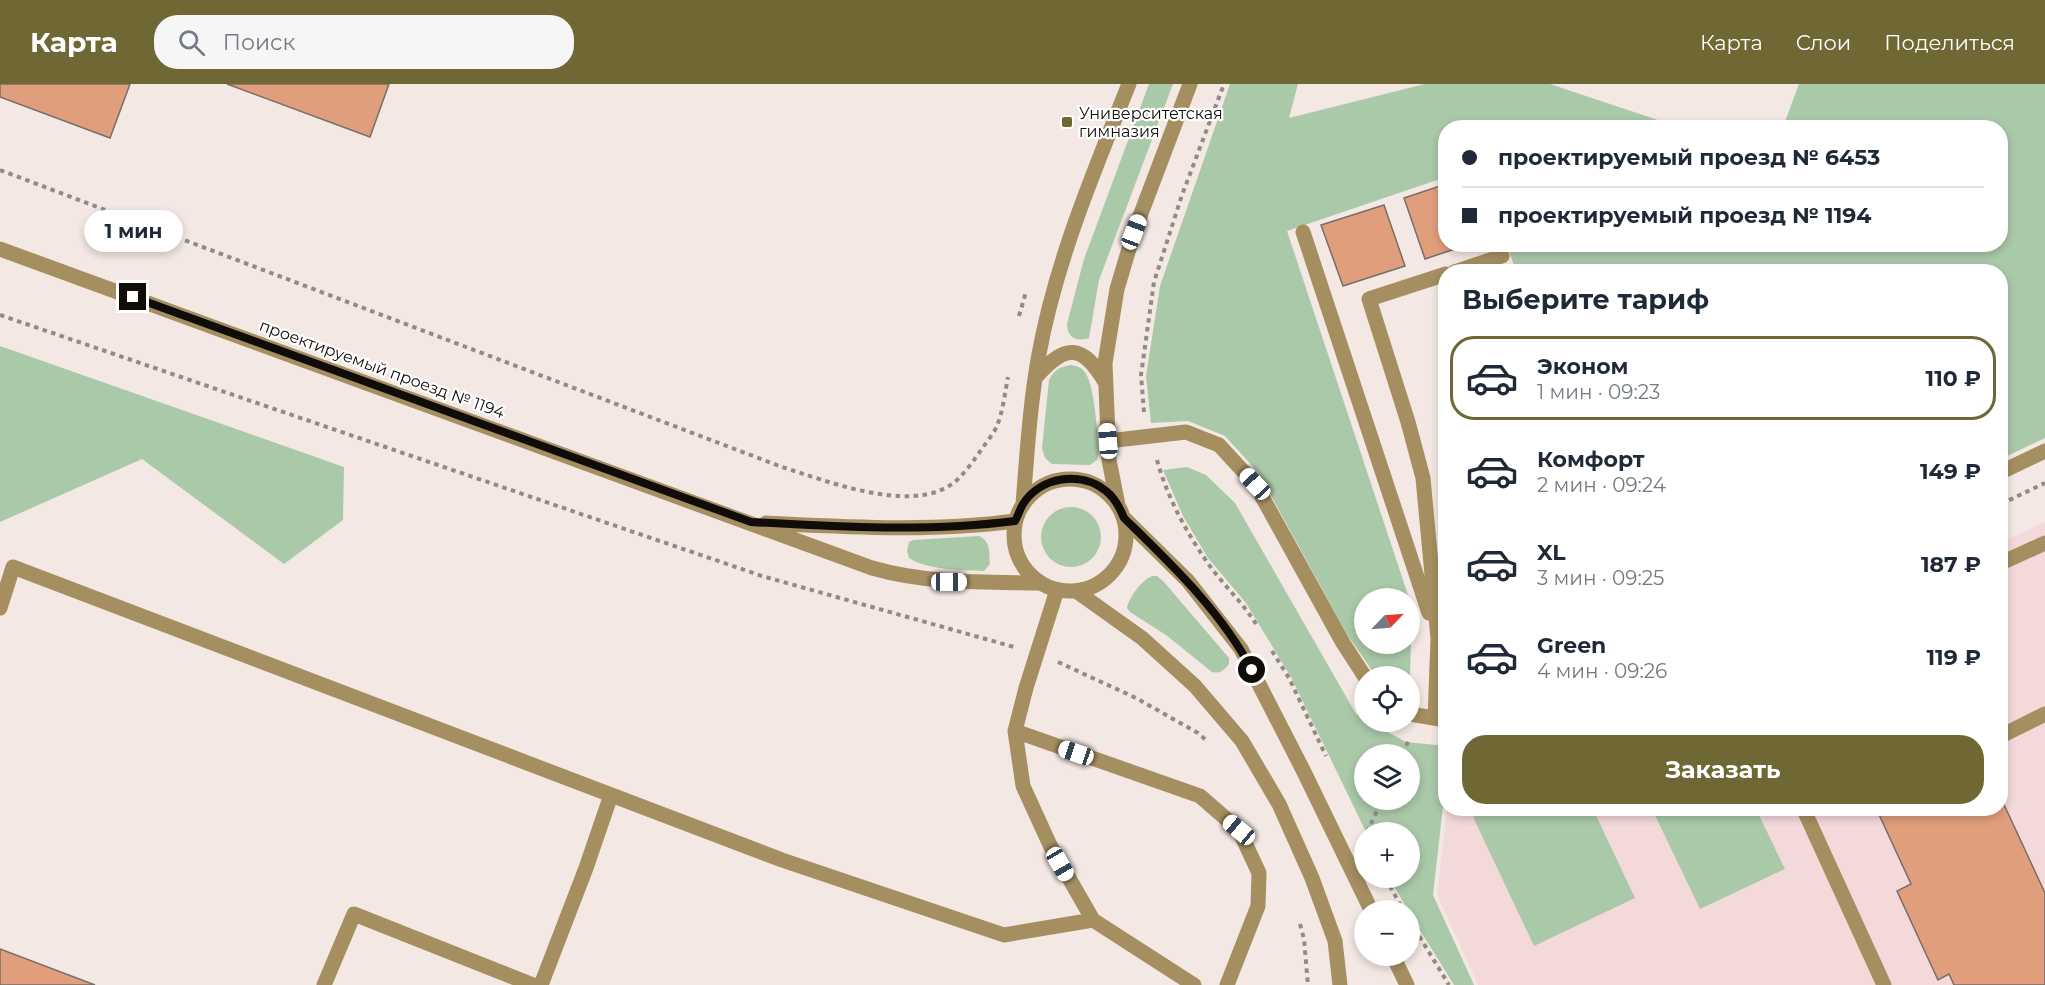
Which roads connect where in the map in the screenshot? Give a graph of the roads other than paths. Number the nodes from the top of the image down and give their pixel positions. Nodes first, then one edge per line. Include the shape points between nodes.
1 (1129, 84) edge
2 (1190, 84) edge
3 (1303, 232) dead end
4 (0, 249) edge
5 (1502, 256) dead end
6 (1478, 264) edge
7 (1438, 277) edge
8 (1036, 377) junction
9 (1105, 381) junction
10 (1108, 441) junction
11 (2045, 451) edge
12 (2008, 469) edge
13 (1023, 504) junction
14 (1121, 512) junction
15 (1015, 521) junction
16 (751, 522) junction
17 (2045, 543) edge
18 (2008, 560) edge
19 (1041, 583) junction
20 (1058, 590) junction
21 (1076, 591) junction
22 (0, 608) edge
23 (1438, 639) joint
24 (1358, 666) edge
25 (2045, 714) edge
26 (1420, 716) edge
27 (1438, 719) edge
28 (1015, 731) junction
29 (2008, 732) edge
30 (611, 795) junction
31 (1807, 816) edge
32 (1366, 900) edge
33 (1093, 920) junction
34 (1398, 966) edge
35 (324, 985) edge
36 (533, 985) edge
37 (541, 985) edge
38 (1194, 985) edge
39 (1227, 985) edge
40 (1340, 985) edge
41 (1407, 985) edge
42 (1884, 985) edge

1 - 8 street via 1062,263
2 - 9 street via 1134,232 1117,289
3 - 23 street
4 - 16 street, проектируемый проезд № 1194
5 - 6 street
7 - 23 street via 1369,299 1423,478
8 - 9 street via 1051,360 1066,352 1082,354
8 - 13 street
9 - 10 street
10 - 14 street
10 - 24 street via 1186,432 1219,445 1255,484
11 - 12 street
13 - 14 street via 1035,490 1052,481 1071,478 1106,491
13 - 15 street
14 - 21 street via 1127,535 1117,566 1092,587
14 - 32 street via 1188,581 1241,649
15 - 16 street, проектируемый проезд № 1194 via 860,528
15 - 19 street via 1018,556
16 - 19 street, проектируемый проезд № 1194 via 901,576 949,582
17 - 18 street
19 - 20 street
20 - 21 street
20 - 28 street
21 - 40 street via 1142,638 1195,686 1242,741 1279,804 1312,878 1335,941
22 - 30 street via 13,567
25 - 29 street
26 - 27 street
28 - 33 street via 1023,786 1050,845
28 - 39 street via 1200,796 1239,830 1260,873 1258,906
30 - 33 street via 782,860 1004,935
30 - 37 street
31 - 42 street
33 - 38 street
34 - 41 street
35 - 36 street via 354,914

